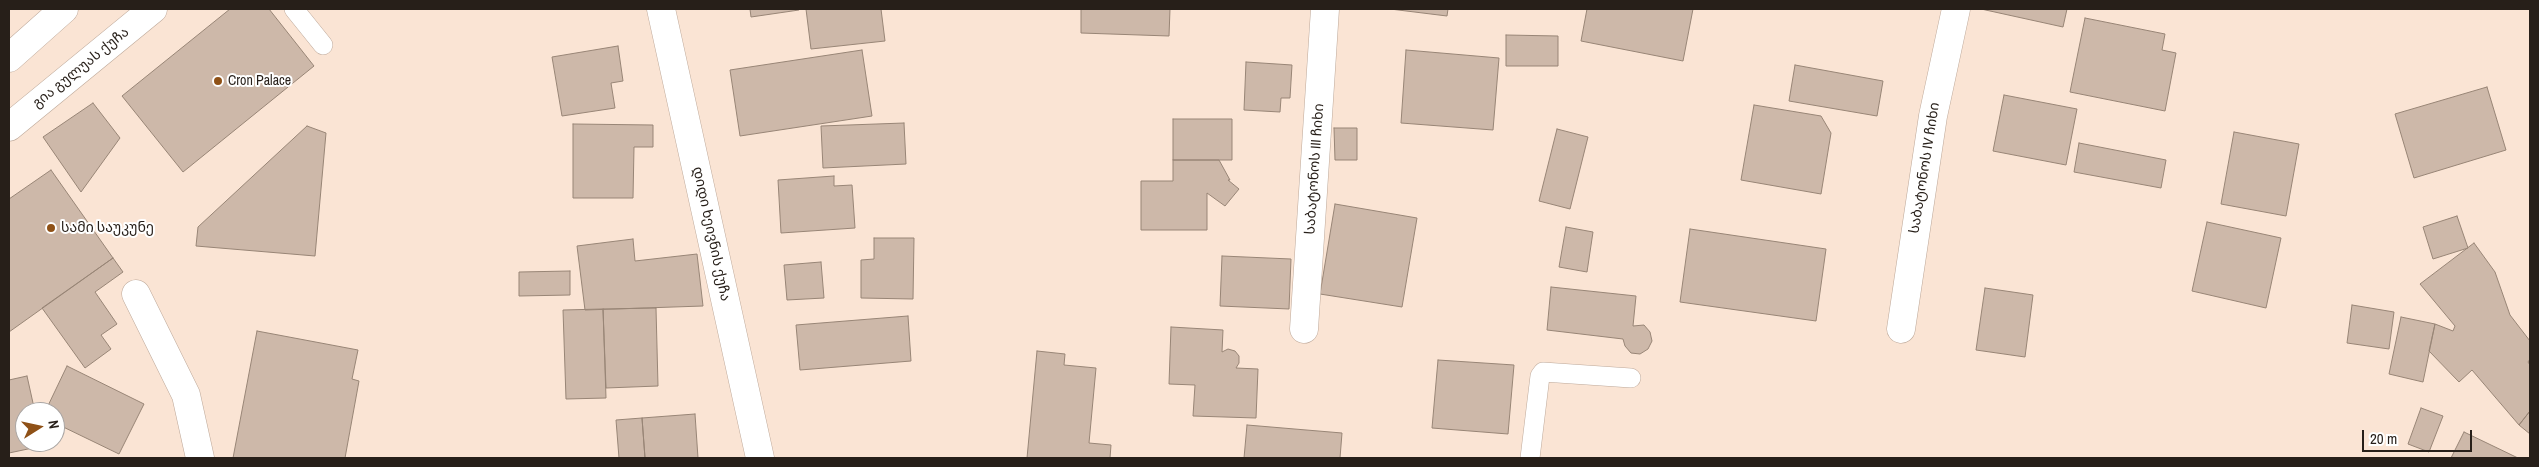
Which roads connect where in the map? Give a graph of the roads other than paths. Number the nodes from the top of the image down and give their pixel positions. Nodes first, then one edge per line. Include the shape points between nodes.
1 (64, 9) edge
2 (153, 9) edge
3 (294, 9) edge
4 (661, 9) edge
5 (1325, 9) edge
6 (1956, 9) edge
7 (323, 45) dead end
8 (9, 58) edge
9 (9, 127) edge
10 (136, 294) dead end
11 (1304, 329) dead end
12 (1901, 329) dead end
13 (1632, 378) dead end
14 (200, 458) edge
15 (760, 458) edge
16 (1530, 458) edge

1 - 8 main road
2 - 9 main road, გია გულუას ქუჩა
3 - 7 lane
4 - 15 main road, დიდი ხეივნის ქუჩა
5 - 11 main road, საბატონოს III ჩიხი
6 - 12 main road, საბატონოს IV ჩიხი via 1933,116
10 - 14 main road via 186,395
13 - 16 lane via 1543,372

